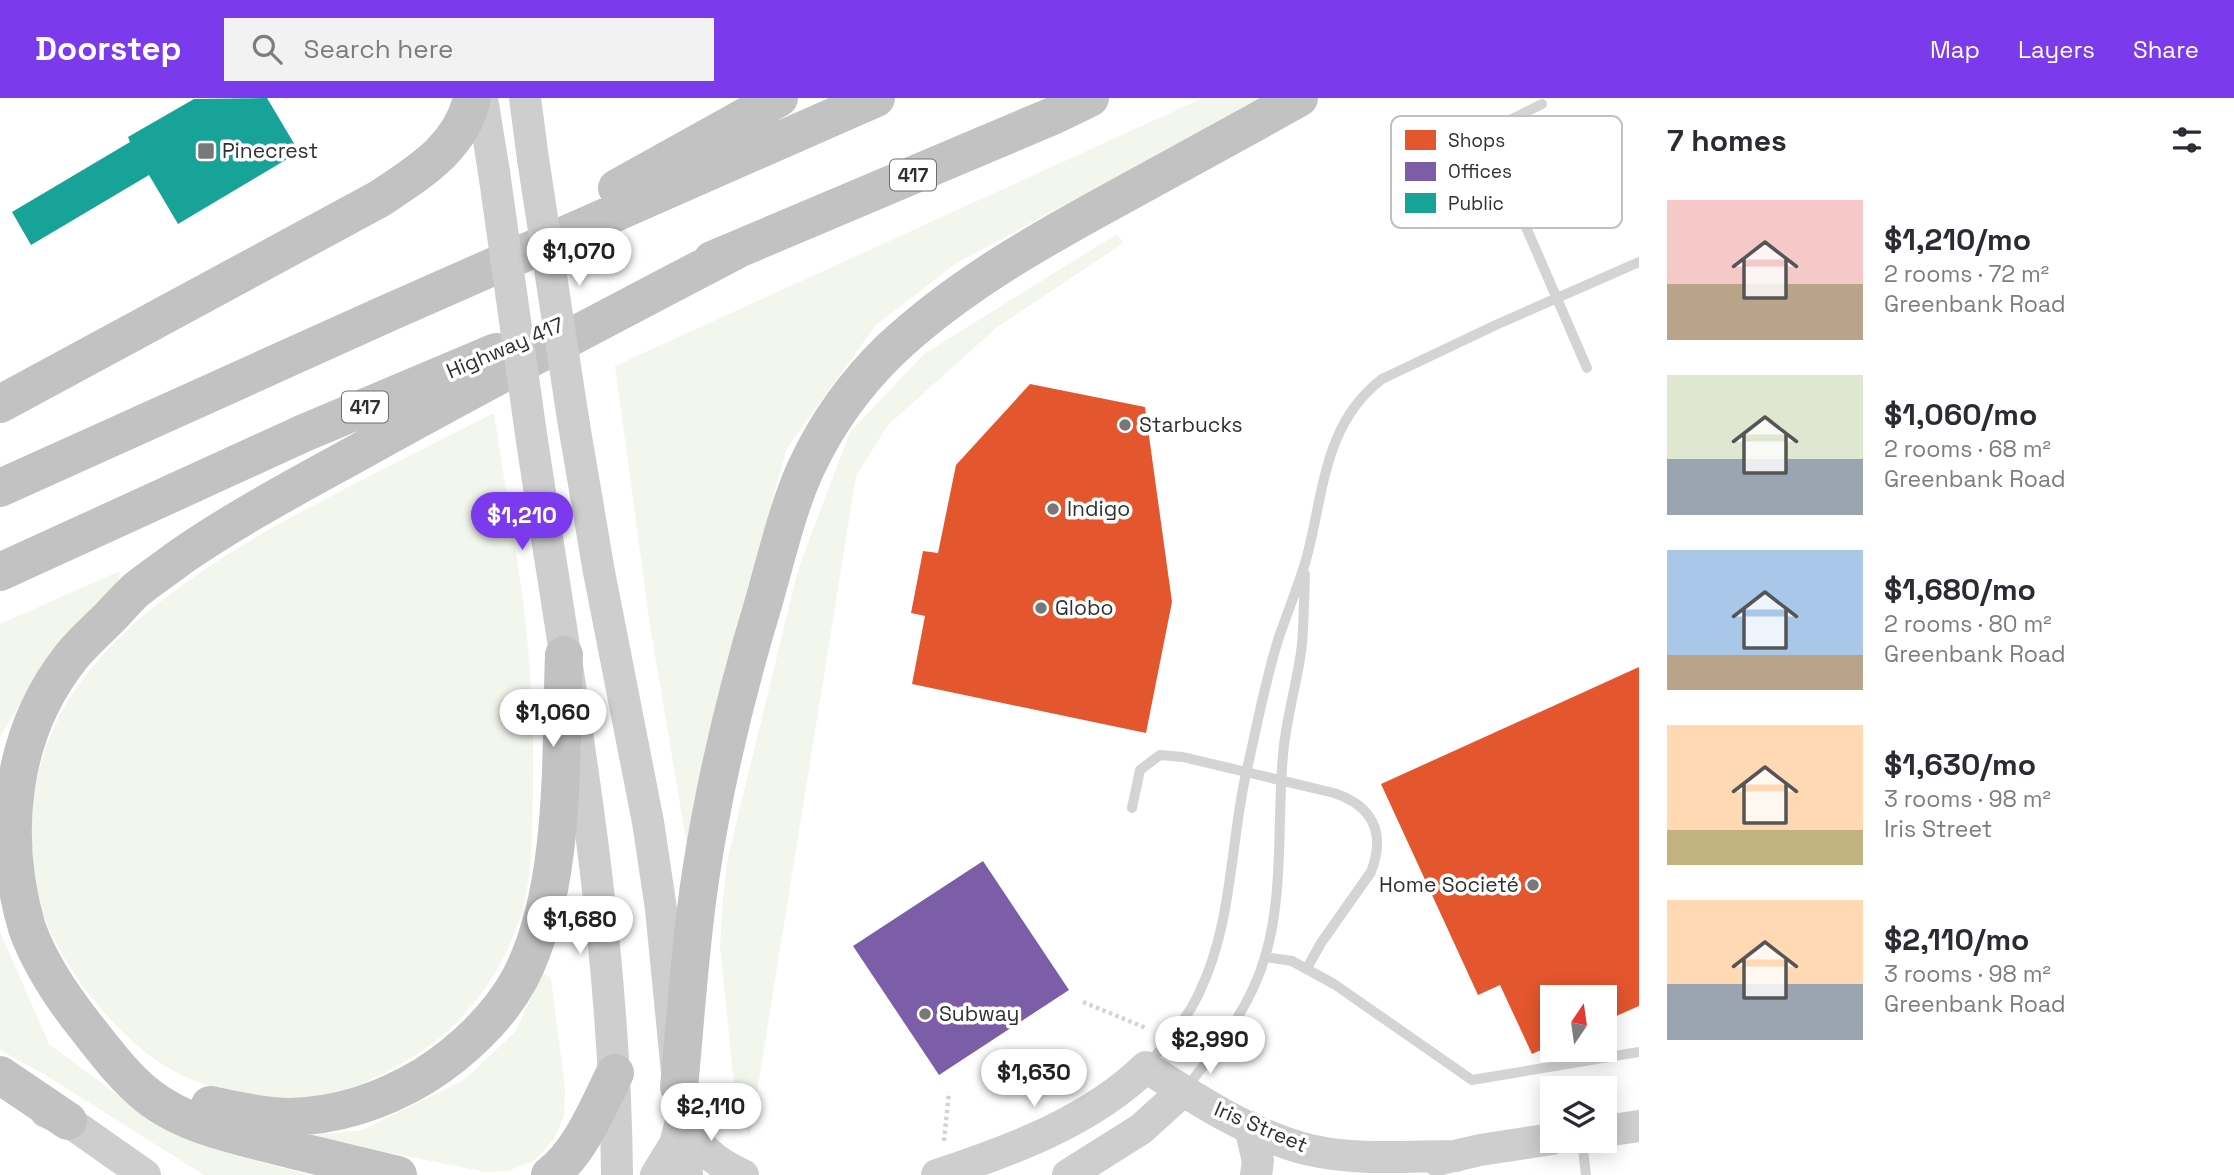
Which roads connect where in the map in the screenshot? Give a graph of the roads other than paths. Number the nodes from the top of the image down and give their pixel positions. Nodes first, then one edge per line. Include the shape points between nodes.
1 (471, 98) edge
2 (482, 98) edge
3 (525, 98) edge
4 (779, 98) edge
5 (876, 98) edge
6 (1090, 98) edge
7 (1299, 98) edge
8 (1542, 104) dead end
9 (1518, 116) edge
10 (1527, 228) edge
11 (735, 251) junction
12 (1639, 262) edge
13 (1557, 298) junction
14 (388, 313) junction
15 (1587, 368) dead end
16 (0, 404) edge
17 (0, 488) edge
18 (1306, 561) junction
19 (0, 572) edge
20 (564, 654) junction
21 (1246, 772) junction
22 (1282, 780) junction
23 (1132, 808) dead end
24 (1265, 957) junction
25 (1307, 968) junction
26 (1639, 1052) edge
27 (111, 1057) junction
28 (1146, 1067) junction
29 (615, 1073) junction
30 (0, 1074) edge
31 (1183, 1091) junction
32 (0, 1092) edge
33 (680, 1102) junction
34 (68, 1121) junction
35 (1250, 1126) junction
36 (1639, 1126) edge
37 (1617, 1129) edge
38 (1540, 1142) edge
39 (1583, 1153) edge
40 (1455, 1160) junction
41 (145, 1175) edge
42 (398, 1175) edge
43 (550, 1175) edge
44 (617, 1175) edge
45 (656, 1175) edge
46 (687, 1175) edge
47 (743, 1175) edge
48 (937, 1175) edge
49 (1068, 1175) edge
50 (1256, 1175) edge
51 (1378, 1175) edge
52 (1586, 1175) edge

1 - 16 highway via 451,143 379,199
2 - 20 main road, bridge
3 - 33 main road, bridge via 574,425 648,822
4 - 14 highway
5 - 14 highway
6 - 11 highway, Highway 417 / 417
7 - 33 highway via 1074,221 984,276 889,351 852,393 824,435 805,470 784,533 730,727 701,876
8 - 9 lane
10 - 13 lane
11 - 19 highway, Highway 417 / 417 via 304,433
11 - 27 highway via 472,389 206,539 136,590 72,656 51,686 16,770 10,864 22,912 43,964 70,1007
12 - 13 lane
13 - 15 lane
13 - 18 lane via 1369,389 1336,435
14 - 17 highway
18 - 21 lane via 1277,642
18 - 22 lane via 1302,645
20 - 27 highway via 558,812 544,909 520,978 499,1011 446,1062 371,1102 288,1117 205,1104 142,1077
20 - 29 main road via 593,835
21 - 22 lane
21 - 23 lane via 1160,755 1140,770
21 - 28 lane via 1219,938 1209,971 1188,1013
22 - 24 lane via 1274,901
22 - 25 lane via 1350,798 1364,809 1377,832 1371,872
24 - 25 lane
24 - 31 lane via 1240,1012
25 - 26 lane via 1472,1080
27 - 42 highway via 151,1098 203,1125
28 - 31 main road, Iris Street
28 - 48 main road via 1114,1096 1067,1123
29 - 43 highway via 572,1152
29 - 44 main road
30 - 34 highway
31 - 35 main road, Iris Street
31 - 49 main road via 1141,1129
32 - 34 main road
33 - 45 main road via 675,1144
33 - 46 main road
33 - 47 main road via 692,1138 706,1154
34 - 41 main road
35 - 40 main road, Iris Street via 1288,1143 1334,1154
35 - 50 main road via 1258,1161
36 - 37 main road
38 - 40 main road, Iris Street
39 - 52 lane
40 - 51 main road, Iris Street

